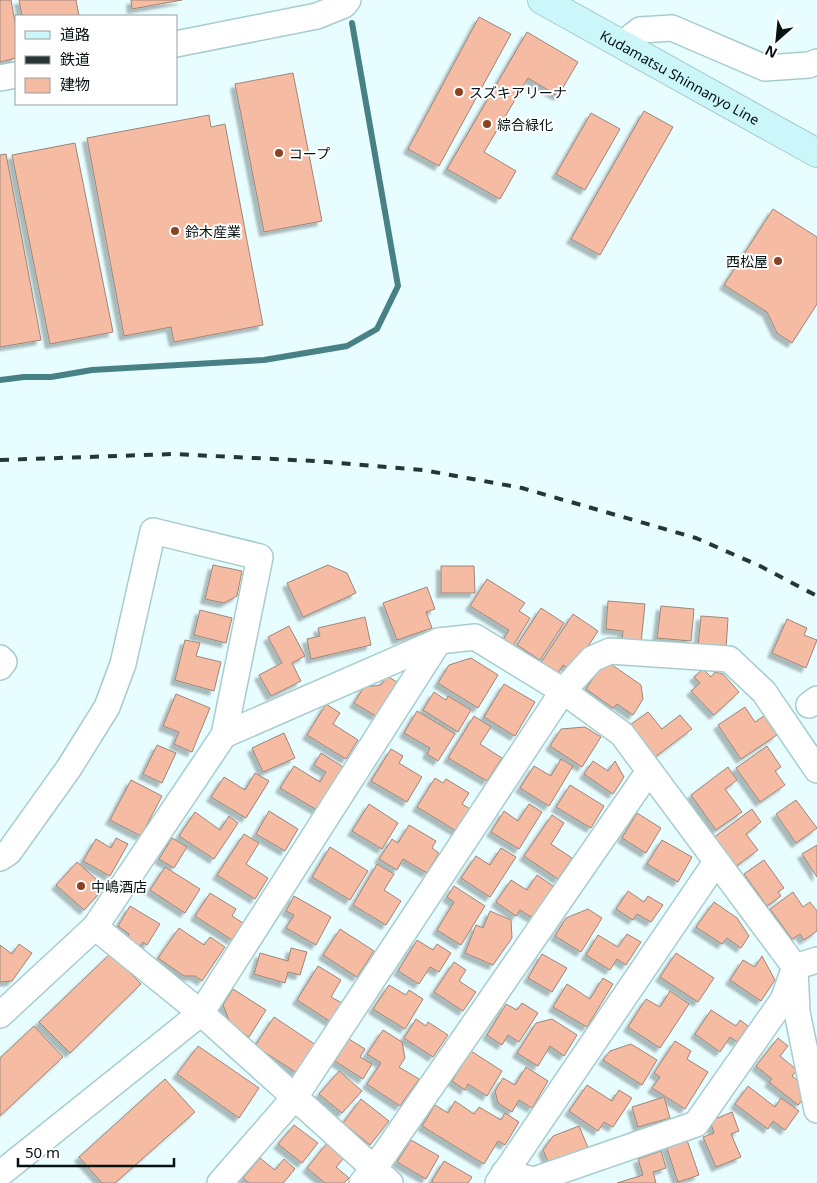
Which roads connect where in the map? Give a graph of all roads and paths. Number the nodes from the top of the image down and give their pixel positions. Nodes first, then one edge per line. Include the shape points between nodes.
1 (348, 0) edge
2 (542, 0) edge
3 (178, 44) edge
4 (622, 44) junction
5 (817, 62) edge
6 (15, 75) edge
7 (0, 78) edge
8 (817, 153) edge
9 (439, 641) junction
10 (0, 658) edge
11 (0, 667) edge
12 (563, 691) junction
13 (224, 735) junction
14 (817, 770) edge
15 (649, 771) junction
16 (0, 858) edge
17 (716, 862) junction
18 (95, 927) junction
19 (806, 964) edge
20 (1, 1012) edge
21 (201, 1013) junction
22 (294, 1097) junction
23 (817, 1110) edge
24 (0, 1174) edge
25 (375, 1178) edge
26 (501, 1178) edge
27 (220, 1183) edge

1 - 3 street via 344,5 317,16
2 - 4 main road, Kudamatsu Shinnanyo Line
4 - 5 street via 640,30 672,28 766,68
4 - 8 main road, Kudamatsu Shinnanyo Line
6 - 7 street
9 - 12 street via 475,637
9 - 13 street
9 - 21 street
10 - 11 street via 4,662
12 - 14 street via 592,659 610,651 729,659 764,692
12 - 15 street via 622,734
12 - 22 street
13 - 16 street via 260,558 153,531 123,664 107,707 69,768 9,852
13 - 18 street
15 - 17 street
15 - 25 street
17 - 19 street
17 - 26 street
18 - 20 street
18 - 21 street
19 - 23 street via 797,1012
19 - 26 street via 696,1124 534,1180
21 - 22 street
21 - 24 street
22 - 25 street
22 - 27 street

